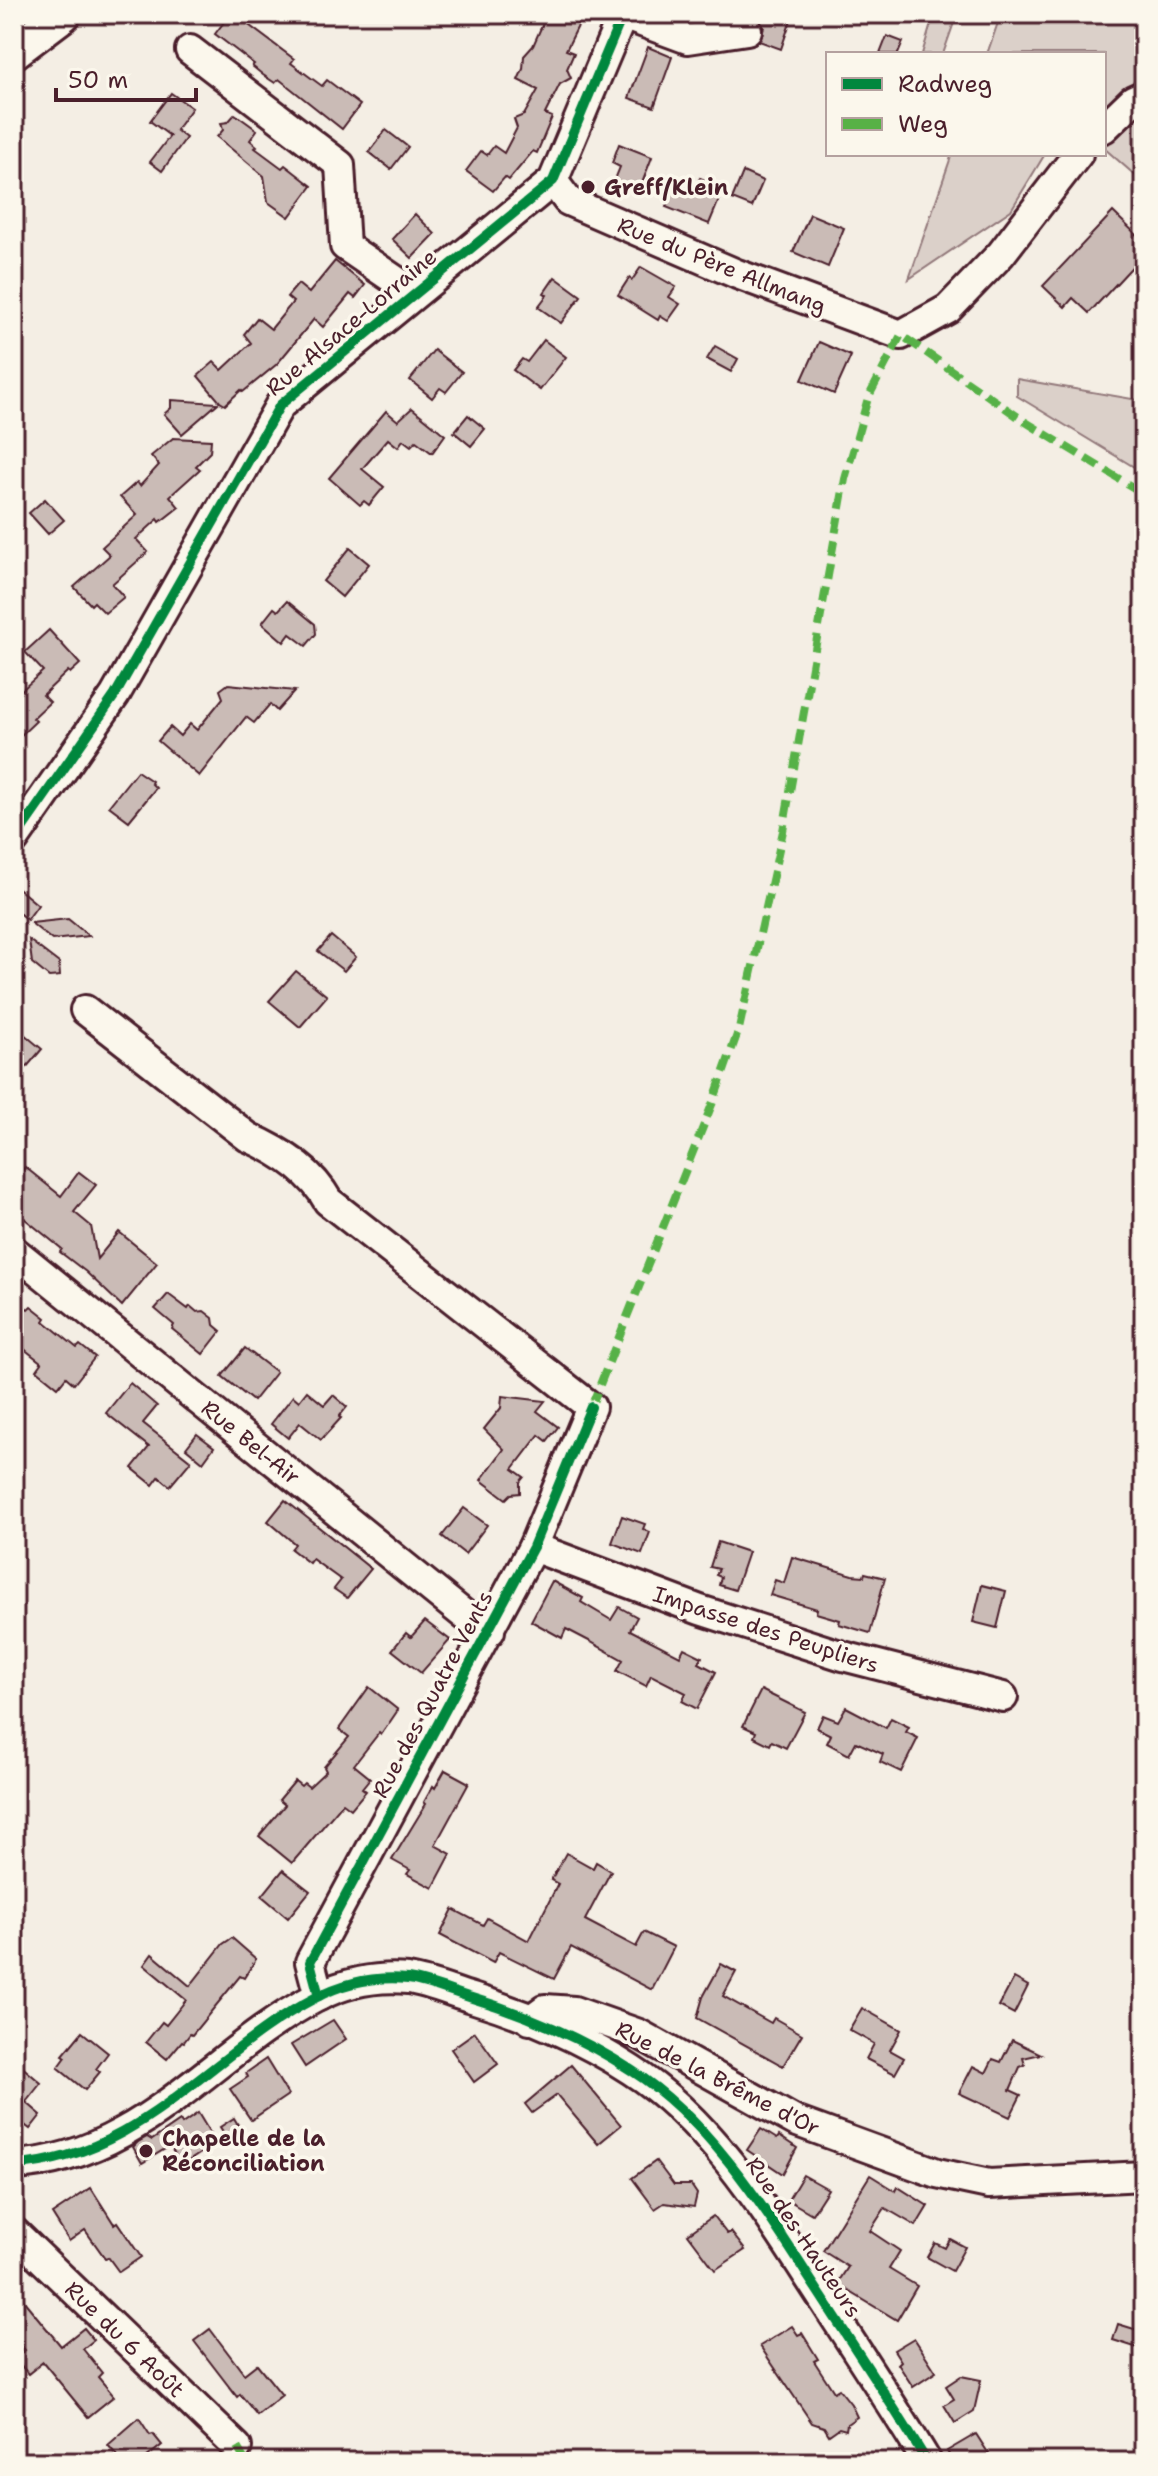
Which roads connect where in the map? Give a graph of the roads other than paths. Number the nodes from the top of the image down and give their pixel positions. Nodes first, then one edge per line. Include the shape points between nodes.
1 (63, 14) edge
2 (623, 14) edge
3 (747, 30) dead end
4 (190, 50) dead end
5 (14, 51) edge
6 (1144, 95) edge
7 (1106, 126) edge
8 (1076, 156) edge
9 (553, 181) junction
10 (414, 293) junction
11 (14, 840) edge
12 (85, 1010) dead end
13 (14, 1251) edge
14 (533, 1547) junction
15 (490, 1631) junction
16 (1003, 1697) dead end
17 (319, 1996) junction
18 (530, 2020) junction
19 (14, 2165) edge
20 (1144, 2176) edge
21 (14, 2232) edge
22 (237, 2447) dead end
23 (927, 2462) edge

1 - 5 main road
2 - 3 street via 688,39
2 - 9 street, Rue Alsace-Lorraine
4 - 10 street via 340,165 345,246
6 - 7 street
8 - 9 street, Rue du Père Allmang via 1001,254 948,309 901,335 737,274 568,201
9 - 10 street, Rue Alsace-Lorraine
10 - 11 street, Rue Alsace-Lorraine via 280,405 115,695
12 - 14 street, Rue des Quatre Vents via 248,1137 275,1148 318,1183 328,1201 591,1407
13 - 15 street, Rue Bel-Air
14 - 15 street, Rue des Quatre Vents
14 - 16 street, Impasse des Peupliers via 700,1610 843,1656
15 - 17 street, Rue des Quatre Vents via 310,1962
17 - 18 street, Rue des Hauteurs via 369,1980 409,1979
17 - 19 street, Rue des Hauteurs via 286,2014 147,2119 95,2148
18 - 20 street, Rue de la Brême d'Or via 545,2009 574,2011 639,2034 795,2121 937,2173 989,2184
18 - 23 street, Rue des Hauteurs via 632,2070 693,2120 754,2192
21 - 22 street, Rue du 6 Août

